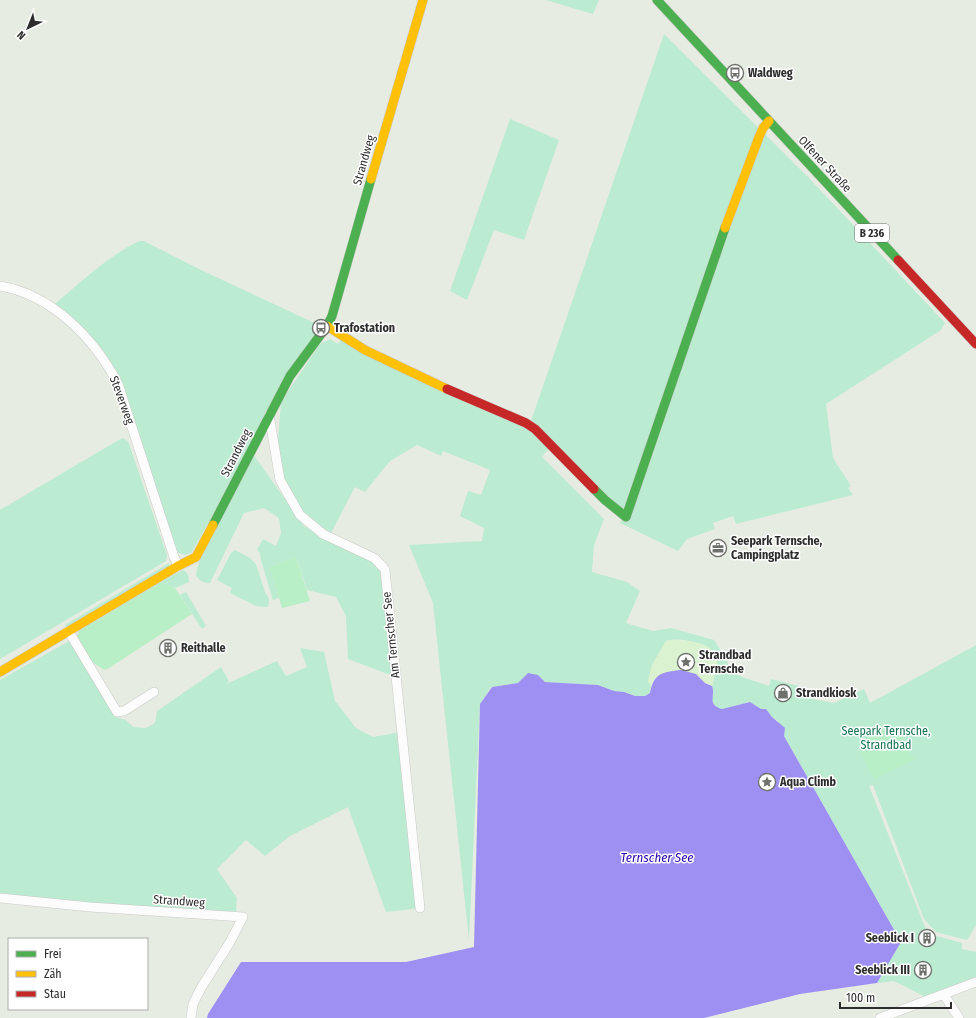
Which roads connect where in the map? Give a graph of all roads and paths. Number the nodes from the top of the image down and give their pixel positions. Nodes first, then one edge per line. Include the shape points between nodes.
1 (424, 0) edge
2 (657, 0) edge
3 (769, 121) junction
4 (0, 286) edge
5 (327, 326) junction
6 (976, 344) edge
7 (269, 415) junction
8 (178, 566) junction
9 (69, 632) junction
10 (0, 672) edge
11 (154, 692) dead end
12 (0, 898) edge
13 (420, 908) dead end
14 (976, 982) edge
15 (944, 995) junction
16 (191, 1018) edge
17 (880, 1018) edge
18 (959, 1018) edge

1 - 5 street, Strandweg
2 - 3 street, Olfener Straße / B 236
3 - 5 street via 759,137 724,233 626,517 526,423 464,397 366,350
3 - 6 street, Olfener Straße / B 236
4 - 8 street, Steverweg via 45,302 91,344 103,359 118,384
5 - 7 street, Strandweg via 290,376
7 - 8 street, Strandweg via 196,557
7 - 13 street, Am Ternscher See via 280,480 300,516 323,534 374,558 385,570
8 - 9 street, Strandweg
9 - 10 street, Strandweg
9 - 11 street via 117,712 124,711
12 - 16 street, Strandweg via 243,917 198,993
14 - 15 street
15 - 17 street
15 - 18 street

